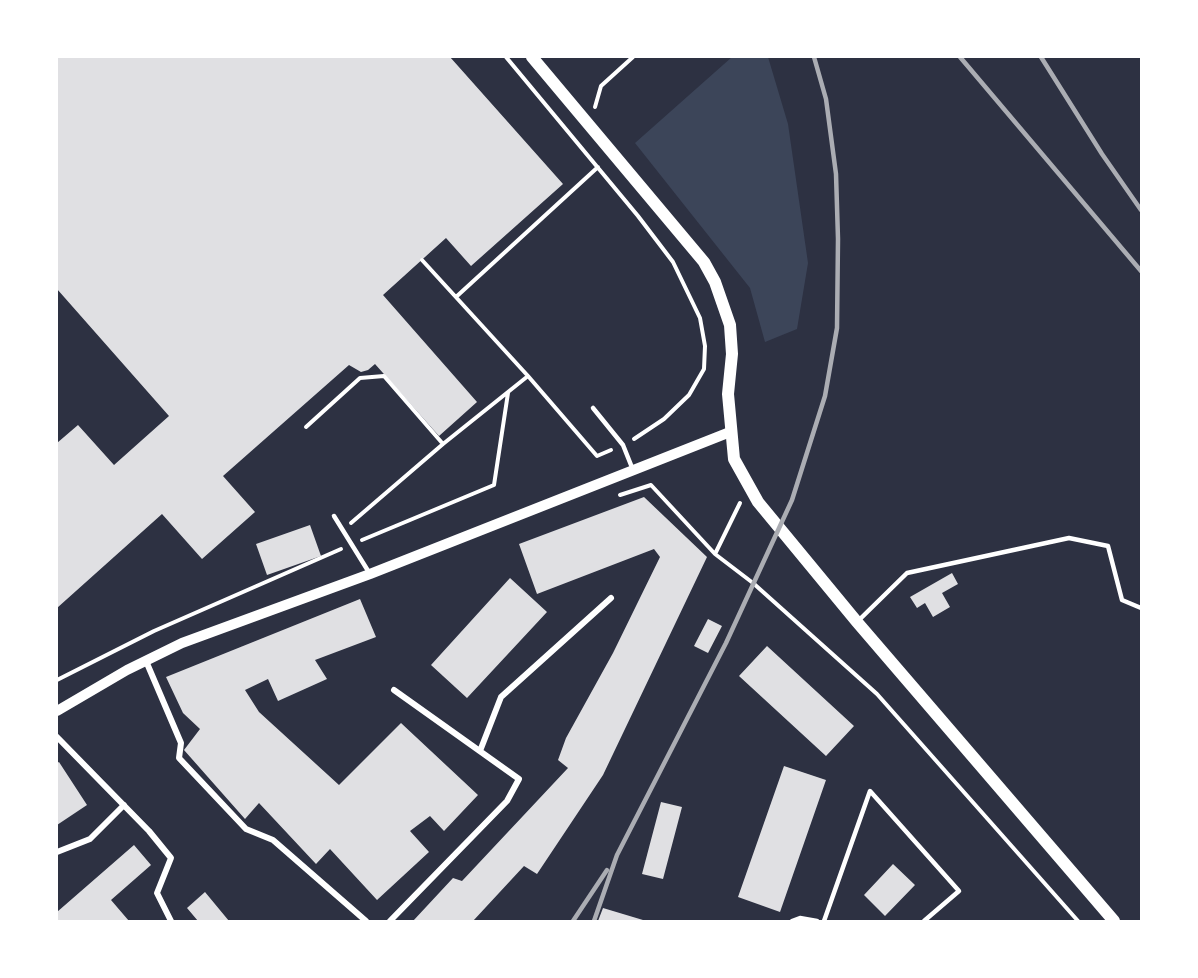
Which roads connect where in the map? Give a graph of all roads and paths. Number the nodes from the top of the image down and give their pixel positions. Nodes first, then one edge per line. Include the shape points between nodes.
1 (506, 57) edge
2 (633, 57) edge
3 (536, 58) edge
4 (589, 125) junction
5 (598, 167) junction
6 (422, 260) dead end
7 (456, 297) junction
8 (528, 376) junction
9 (508, 393) junction
10 (593, 408) dead end
11 (306, 427) dead end
12 (729, 432) junction
13 (443, 444) junction
14 (623, 445) junction
15 (634, 472) junction
16 (651, 485) dead end
17 (748, 486) junction
18 (334, 516) dead end
19 (343, 531) junction
20 (351, 544) junction
21 (715, 555) junction
22 (370, 574) junction
23 (611, 598) dead end
24 (1141, 608) edge
25 (856, 622) junction
26 (146, 661) junction
27 (57, 680) edge
28 (394, 690) dead end
29 (57, 711) edge
30 (57, 737) edge
31 (480, 751) junction
32 (124, 805) junction
33 (57, 852) edge
34 (171, 921) edge
35 (366, 921) edge
36 (390, 921) edge
37 (792, 921) edge
38 (817, 921) edge
39 (825, 921) edge
40 (924, 921) edge
41 (1078, 921) edge
42 (1114, 921) edge

1 - 5 path
2 - 4 path via 601,86
3 - 4 main road
4 - 12 main road via 704,262 715,282 730,326
5 - 7 path
5 - 14 path via 673,262 700,318 705,346 704,369 689,395 664,419
6 - 7 path
7 - 8 path
8 - 9 path
8 - 14 path via 597,456
9 - 13 path
9 - 20 path via 494,485
10 - 14 lane
11 - 13 path via 360,378 384,376
12 - 15 street
12 - 17 main road via 734,459
13 - 19 path
14 - 15 lane
15 - 22 street
16 - 21 path
17 - 21 path
17 - 25 main road via 779,530
18 - 19 lane
19 - 20 lane
20 - 22 lane
20 - 27 path via 154,631
21 - 41 path via 753,583 877,694
22 - 26 street
23 - 31 street via 501,698
24 - 25 lane via 1122,600 1108,546 1069,538 907,573
25 - 42 main road
26 - 29 street
26 - 35 street via 181,743 179,758 246,829 273,840
28 - 31 street
30 - 32 street
31 - 36 street via 519,779 507,801
32 - 33 street via 90,839
32 - 34 street via 171,858 157,893
37 - 38 lane
39 - 40 lane via 870,791 959,891

